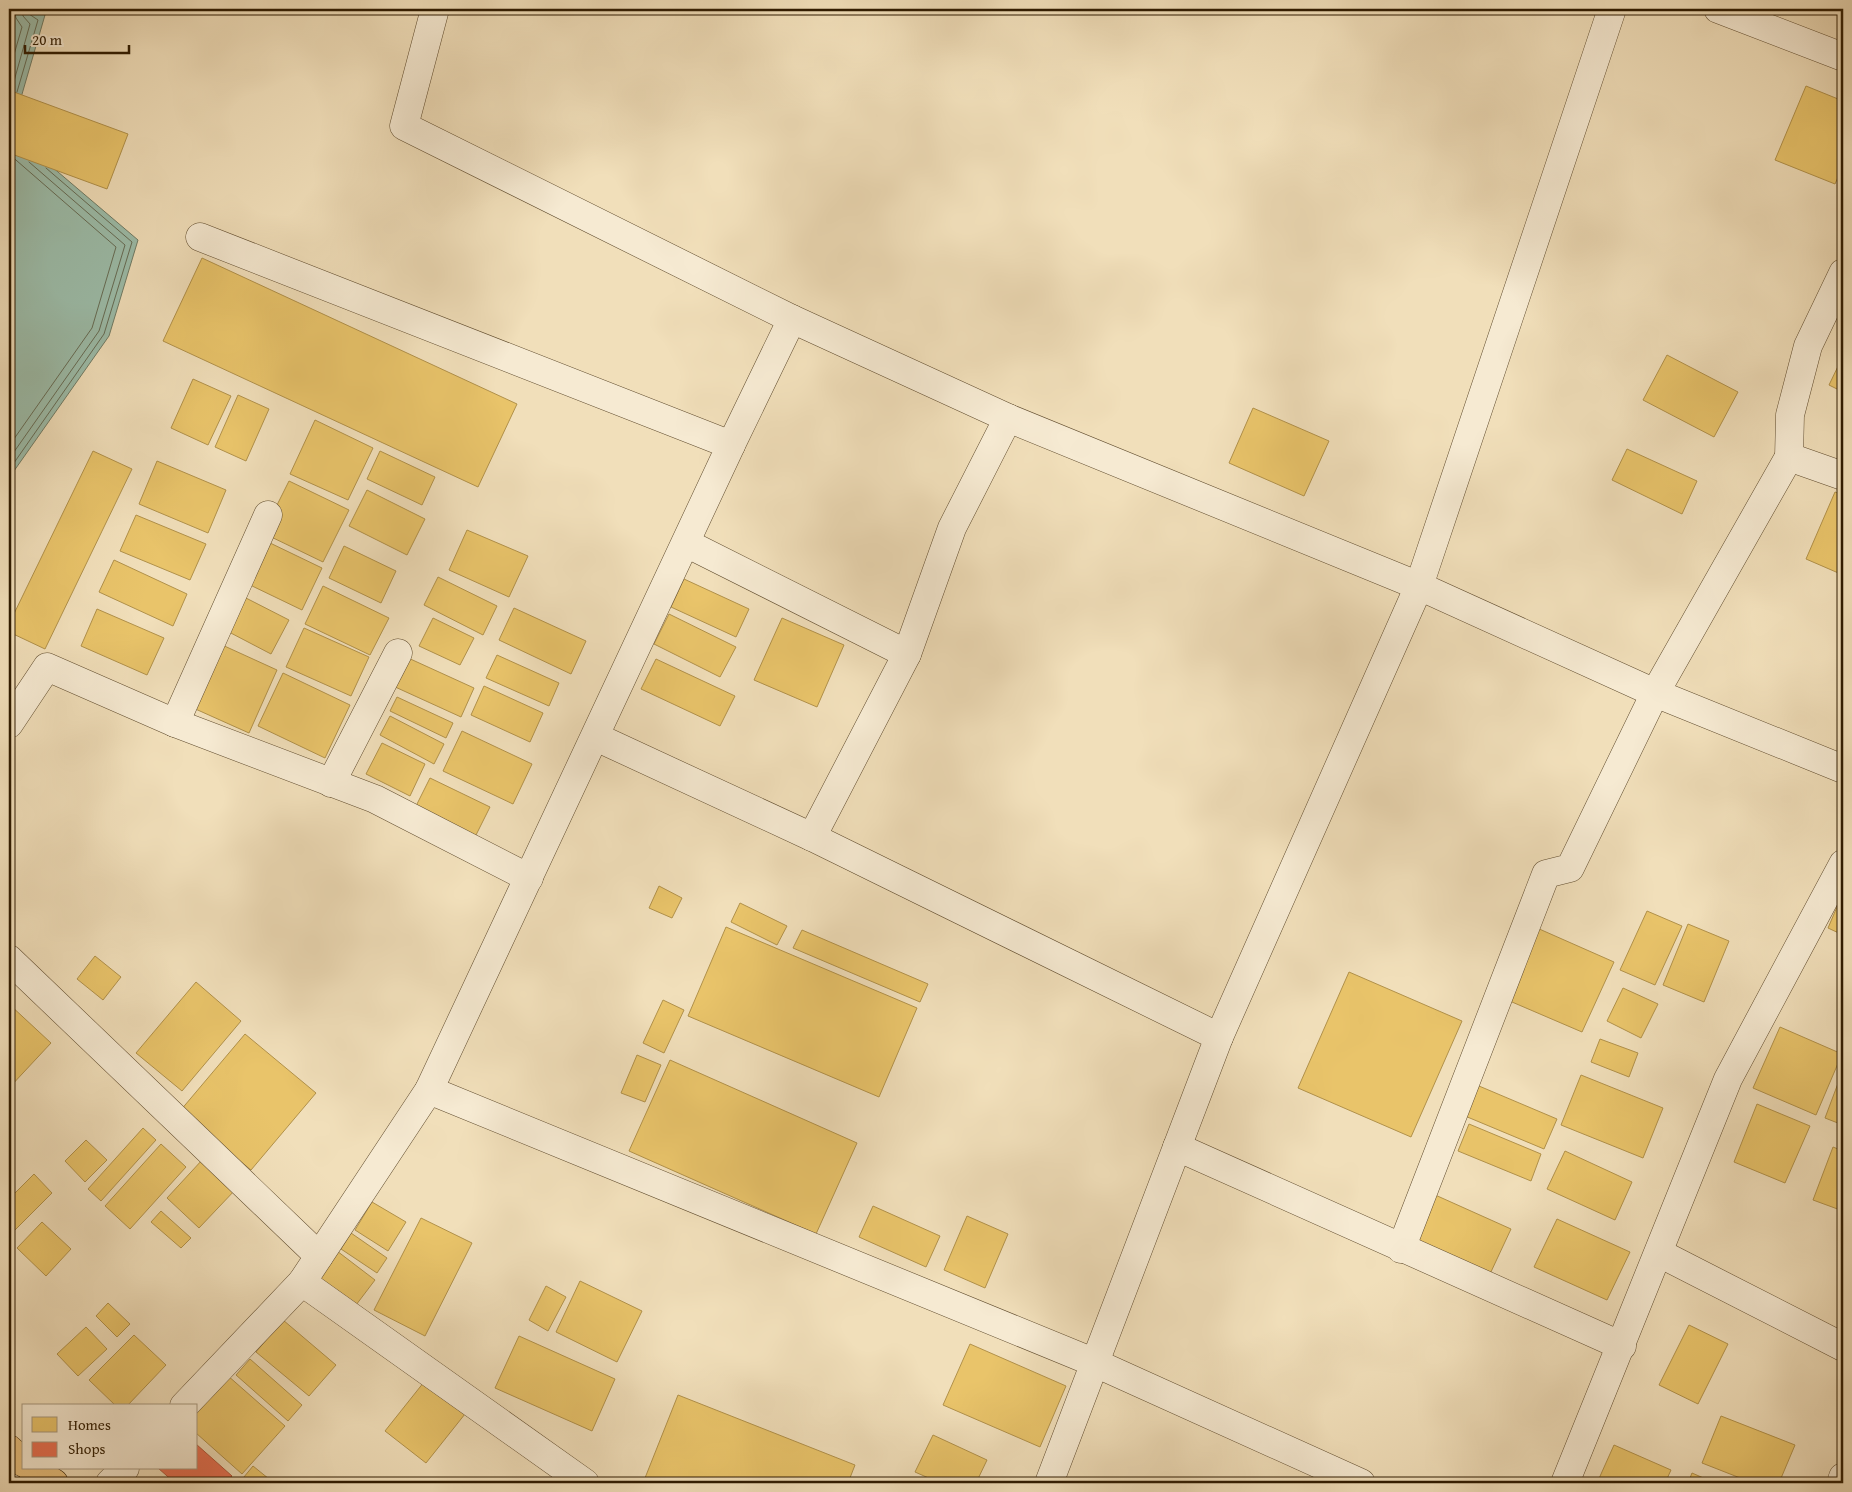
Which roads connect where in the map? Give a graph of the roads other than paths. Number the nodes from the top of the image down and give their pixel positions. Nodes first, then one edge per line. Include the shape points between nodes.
1 (435, 9) edge
2 (1612, 9) edge
3 (1718, 9) edge
4 (1843, 57) edge
5 (200, 236) dead end
6 (1843, 273) edge
7 (792, 319) junction
8 (1008, 418) junction
9 (731, 445) junction
10 (1789, 456) junction
11 (1843, 476) edge
12 (268, 515) dead end
13 (686, 543) junction
14 (1420, 586) junction
15 (398, 653) dead end
16 (907, 654) junction
17 (1655, 692) junction
18 (175, 723) junction
19 (9, 724) edge
20 (596, 737) junction
21 (1843, 769) edge
22 (332, 783) junction
23 (812, 837) junction
24 (1843, 864) edge
25 (529, 878) junction
26 (9, 959) edge
27 (1219, 1037) junction
28 (429, 1090) junction
29 (1177, 1147) junction
30 (1401, 1250) junction
31 (1659, 1253) junction
32 (319, 1256) junction
33 (302, 1282) junction
34 (1622, 1346) junction
35 (1843, 1347) edge
36 (1094, 1362) junction
37 (186, 1404) edge
38 (9, 1449) edge
39 (22, 1462) edge
40 (34, 1470) edge
41 (122, 1470) edge
42 (1318, 1474) edge
43 (1843, 1477) edge
44 (54, 1483) edge
45 (110, 1483) edge
46 (585, 1483) edge
47 (1049, 1483) edge
48 (1361, 1483) edge
49 (1565, 1483) edge
50 (1840, 1483) edge

1 - 7 street via 404,126
2 - 14 street
3 - 4 street
5 - 9 street
6 - 10 street via 1808,346 1790,415
7 - 8 street
7 - 9 street
8 - 14 street
8 - 16 street via 952,528
9 - 13 street
10 - 11 street
10 - 17 street
12 - 18 street
13 - 16 street
13 - 20 street
14 - 17 street
14 - 27 street
15 - 22 street
16 - 23 street
17 - 21 street
17 - 30 street via 1570,868 1546,874
18 - 19 street via 47,667
18 - 22 street
20 - 23 street
20 - 25 street
22 - 25 street via 375,799
23 - 27 street
24 - 31 street via 1728,1079
25 - 28 street
26 - 32 street
27 - 29 street
28 - 32 street
28 - 36 street
29 - 30 street
29 - 36 street
30 - 34 street
31 - 34 street
31 - 35 street
32 - 33 street
33 - 37 street
33 - 46 street
34 - 49 street
36 - 42 street
36 - 47 street
38 - 39 highway
40 - 44 highway
41 - 45 street
42 - 48 street
43 - 50 street

